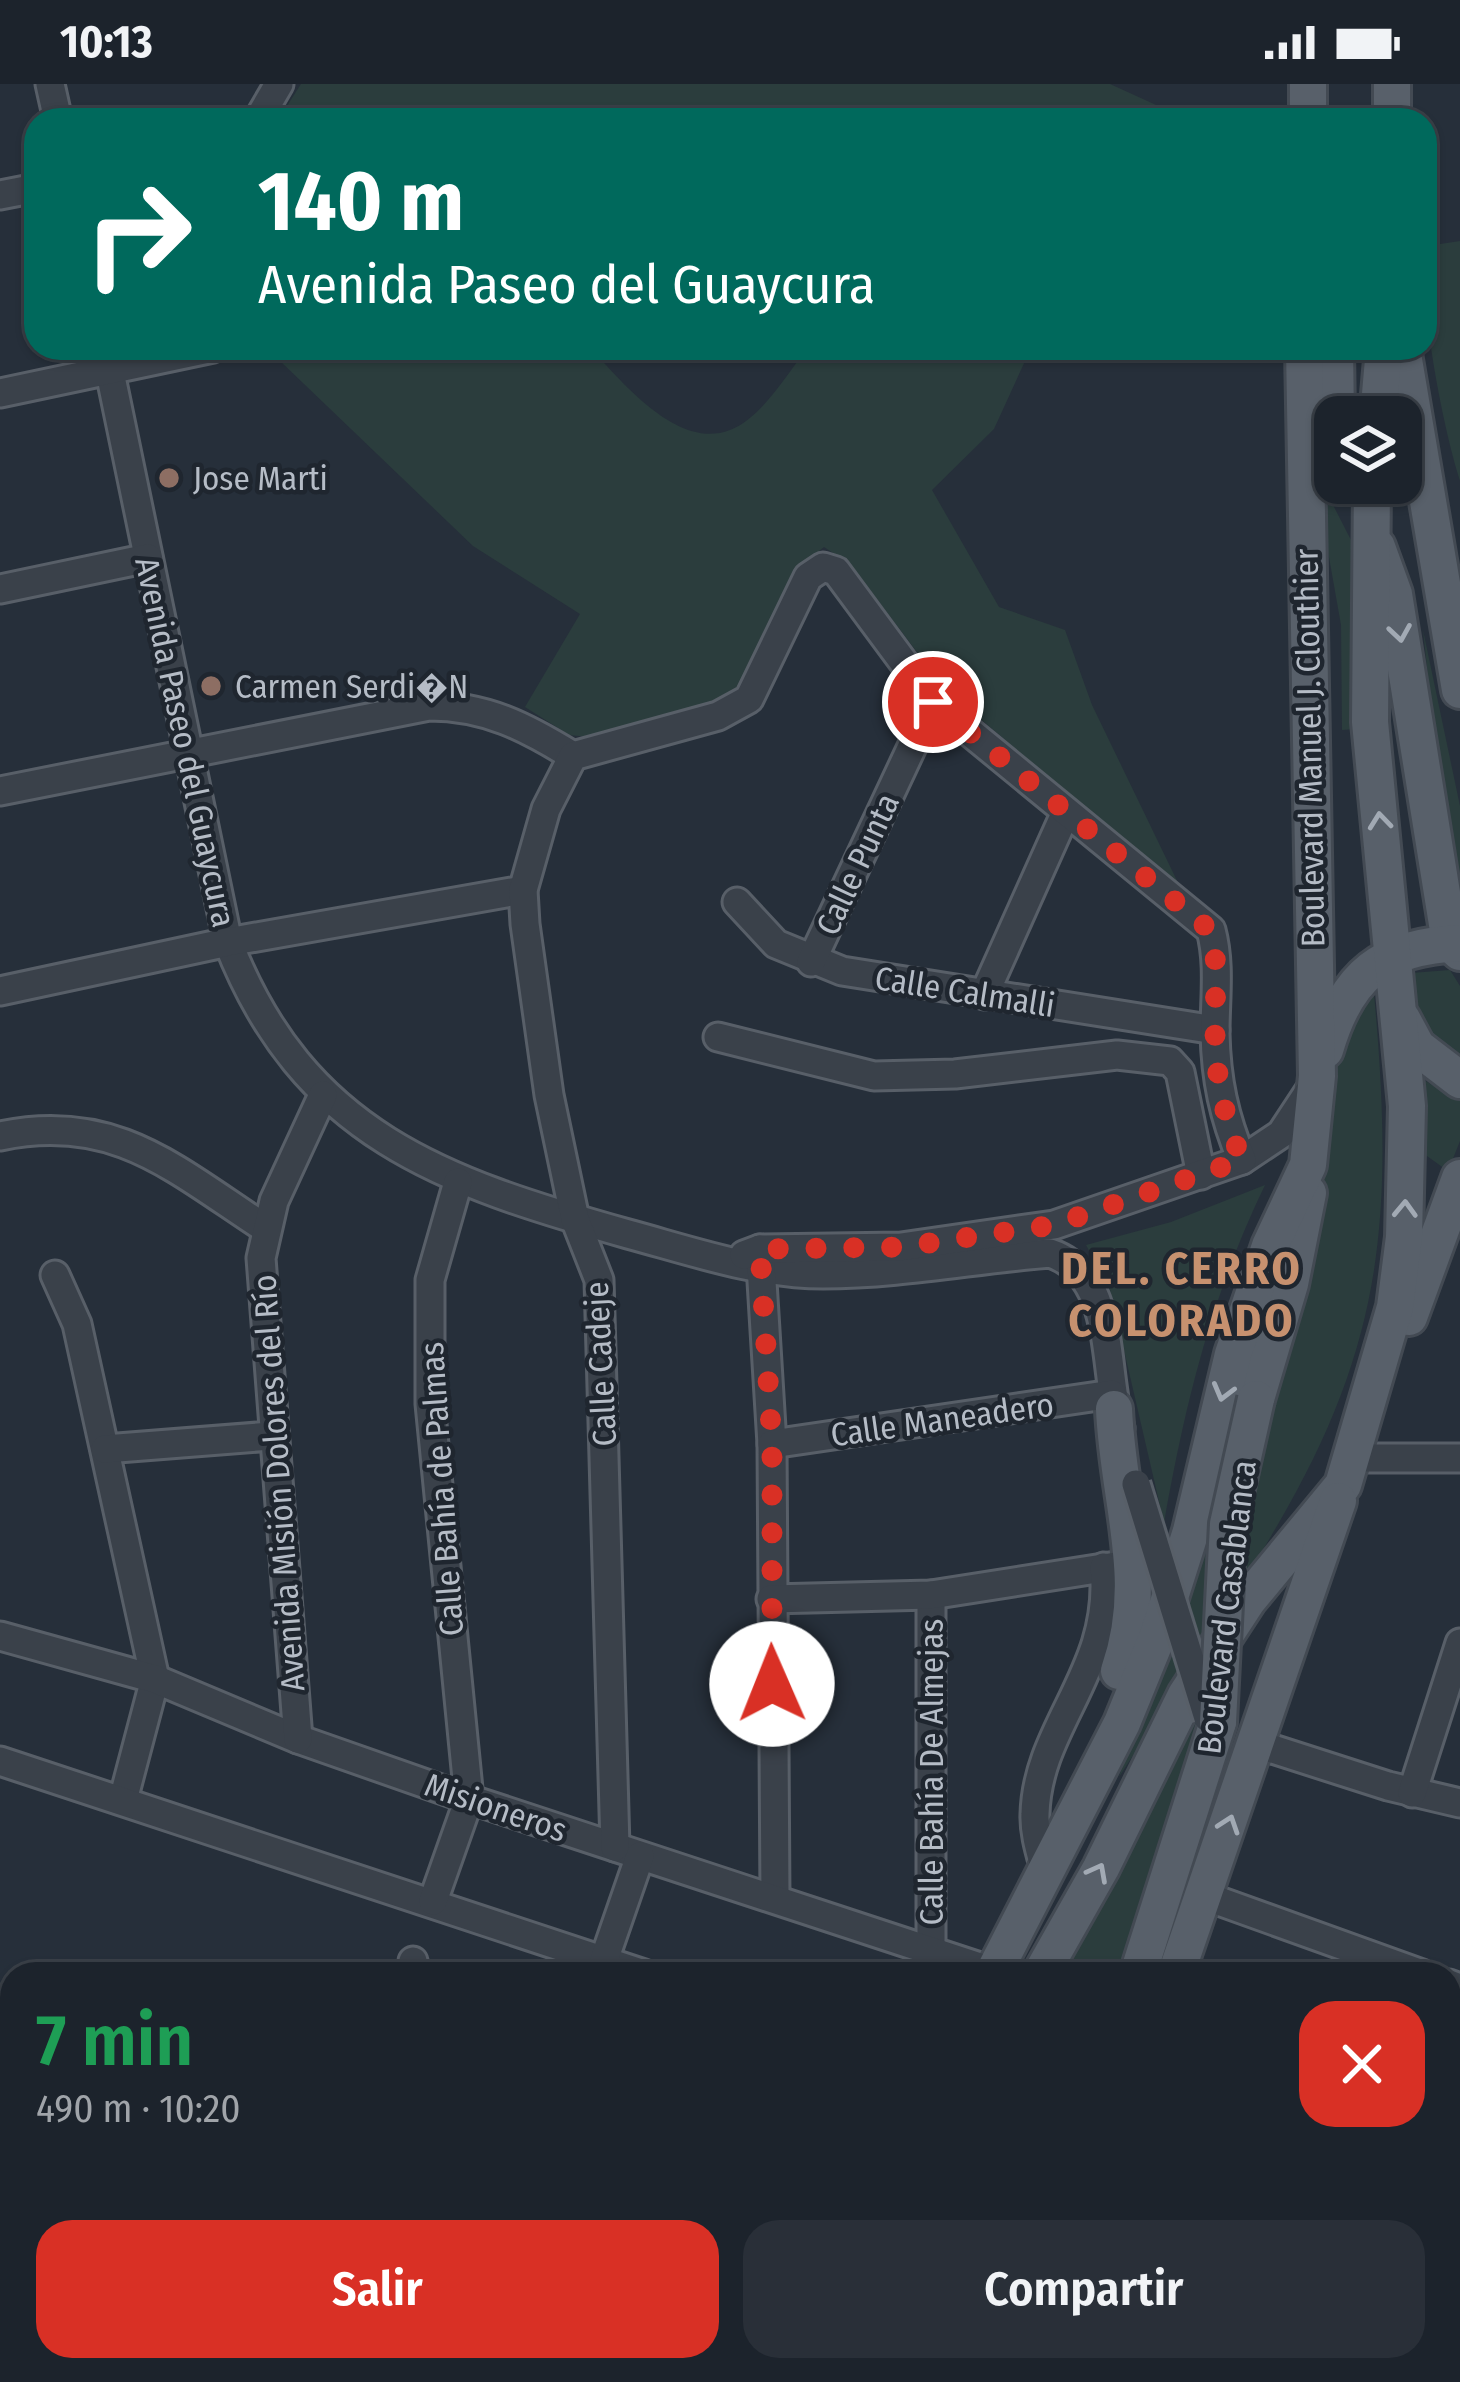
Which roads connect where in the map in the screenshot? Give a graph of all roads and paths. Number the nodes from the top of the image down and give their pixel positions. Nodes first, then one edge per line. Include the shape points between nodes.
1 (107, 360) edge
2 (1304, 360) edge
3 (1336, 360) edge
4 (1383, 360) edge
5 (1404, 360) edge
6 (0, 393) edge
7 (1336, 396) edge
8 (1380, 396) edge
9 (1359, 504) edge
10 (1370, 504) edge
11 (1368, 526) junction
12 (148, 558) junction
13 (0, 589) edge
14 (1460, 690) edge
15 (933, 702) junction
16 (188, 752) junction
17 (573, 756) junction
18 (0, 791) edge
19 (1066, 812) junction
20 (524, 890) junction
21 (737, 902) dead end
22 (228, 942) junction
23 (1457, 946) edge
24 (1395, 952) junction
25 (811, 962) junction
26 (0, 991) edge
27 (985, 995) junction
28 (1400, 1013) junction
29 (1215, 1030) junction
30 (718, 1037) dead end
31 (1317, 1076) junction
32 (1460, 1080) edge
33 (322, 1095) junction
34 (0, 1136) edge
35 (1242, 1160) junction
36 (1308, 1165) junction
37 (1201, 1175) junction
38 (458, 1182) junction
39 (1458, 1185) edge
40 (575, 1219) junction
41 (266, 1228) junction
42 (752, 1259) junction
43 (55, 1275) dead end
44 (1378, 1365) junction
45 (1113, 1401) junction
46 (271, 1436) junction
47 (772, 1444) junction
48 (105, 1449) junction
49 (1460, 1458) edge
50 (1347, 1472) junction
51 (1120, 1565) junction
52 (931, 1594) junction
53 (771, 1599) junction
54 (0, 1636) edge
55 (1460, 1643) edge
56 (155, 1679) junction
57 (1213, 1720) junction
58 (298, 1739) junction
59 (1257, 1744) junction
60 (0, 1761) edge
61 (1412, 1793) junction
62 (469, 1799) junction
63 (123, 1800) junction
64 (1460, 1803) edge
65 (1066, 1836) junction
66 (627, 1851) junction
67 (1047, 1877) junction
68 (1205, 1896) junction
69 (775, 1898) junction
70 (433, 1901) junction
71 (931, 1949) junction
72 (604, 1960) junction
73 (610, 1962) edge
74 (966, 1962) edge
75 (1001, 1962) edge
76 (1048, 1962) edge
77 (1142, 1962) edge
78 (1180, 1962) edge
79 (1389, 1962) edge

1 - 6 street
1 - 12 street, Avenida Paseo del Guaycura
2 - 31 main road, Boulevard Manuel J. Clouthier
3 - 7 main road
4 - 8 main road
5 - 14 main road
9 - 11 main road, Boulevard Manuel J. Clouthier
10 - 11 main road, Boulevard Manuel J. Clouthier
11 -> 23 main road, Boulevard Manuel J. Clouthier via 1394,594
24 -> 11 main road, Boulevard Manuel J. Clouthier via 1370,722
12 - 13 street
12 - 16 street, Avenida Paseo del Guaycura
15 - 17 street via 850,585 823,567 802,586 748,699 718,716
15 - 19 street
15 - 25 street, Calle Punta
16 - 17 street via 460,706 521,724
16 - 18 street
16 - 22 street, Avenida Paseo del Guaycura
17 - 20 street, Calle Cadeje via 546,809
19 - 27 street
19 - 29 street via 1210,930
20 - 22 street
20 - 40 street, Calle Cadeje via 549,1095
21 - 25 street, Calle Calmalli via 776,944
22 - 26 street
22 - 33 street, Avenida Paseo del Guaycura via 258,1011
23 - 24 main road, Boulevard Manuel J. Clouthier
24 - 28 main road, Boulevard Manuel J. Clouthier
24 - 31 main road, Boulevard Manuel J. Clouthier via 1373,964 1342,1003
25 - 27 street, Calle Calmalli
27 - 29 street, Calle Calmalli
28 - 32 main road via 1417,1047
44 -> 28 main road, Boulevard Manuel J. Clouthier via 1404,1237
29 - 35 street via 1222,1112
30 - 37 street via 874,1076 1117,1054 1170,1061 1180,1072
31 - 35 street, Avenida Paseo del Guaycura via 1281,1133
31 - 36 main road, Boulevard Manuel J. Clouthier
33 - 38 street, Avenida Paseo del Guaycura
33 - 41 street, Avenida Misión Dolores del Río
34 - 41 street via 59,1128 125,1140
35 - 37 street, Avenida Paseo del Guaycura
36 - 57 main road, Boulevard Casablanca, bridge via 1291,1284 1228,1524
36 -> 65 main road, Boulevard Manuel J. Clouthier via 1233,1354 1158,1635
37 - 42 street, Avenida Paseo del Guaycura via 1054,1225
38 - 40 street, Avenida Paseo del Guaycura
38 - 62 street, Calle Bahía de Palmas via 430,1280 430,1404
39 - 44 main road via 1405,1328
40 - 42 street, Avenida Paseo del Guaycura
40 - 66 street, Calle Cadeje via 599,1280
41 - 46 street, Avenida Misión Dolores del Río via 260,1294
42 - 45 street, Avenida Paseo del Guaycura via 897,1271 1050,1253 1069,1260 1094,1292
42 - 47 street
43 - 48 street via 76,1324
44 - 50 main road, Boulevard Casablanca
45 - 47 street, Calle Maneadero
45 - 51 main road
45 - 57 street, Avenida Paseo del Guaycura, bridge
46 - 48 street
46 - 58 street, Avenida Misión Dolores del Río
47 - 53 street
48 - 56 street
49 - 50 street
50 - 59 main road, Boulevard Casablanca
76 -> 50 main road via 1186,1695
51 - 52 street
51 - 65 main road via 1134,1628 1080,1761
51 - 67 street via 1100,1642 1038,1793
52 - 53 street
52 - 71 street, Calle Bahía De Almejas
53 - 69 street
54 - 56 street, Misioneros
55 - 61 street
56 - 58 street, Misioneros
56 - 63 street
57 - 77 main road, Boulevard Casablanca via 1210,1760
58 - 62 street, Misioneros
59 - 61 street
68 -> 59 main road, Boulevard Casablanca
60 - 63 street
61 - 64 street
62 - 66 street, Misioneros
62 - 70 street
63 - 70 street
65 - 67 main road
66 - 69 street, Misioneros
66 - 72 street
67 - 75 main road
68 - 78 main road, Boulevard Casablanca
68 - 79 street
69 - 71 street, Misioneros
70 - 72 street
71 - 74 street, Misioneros
72 - 73 street

